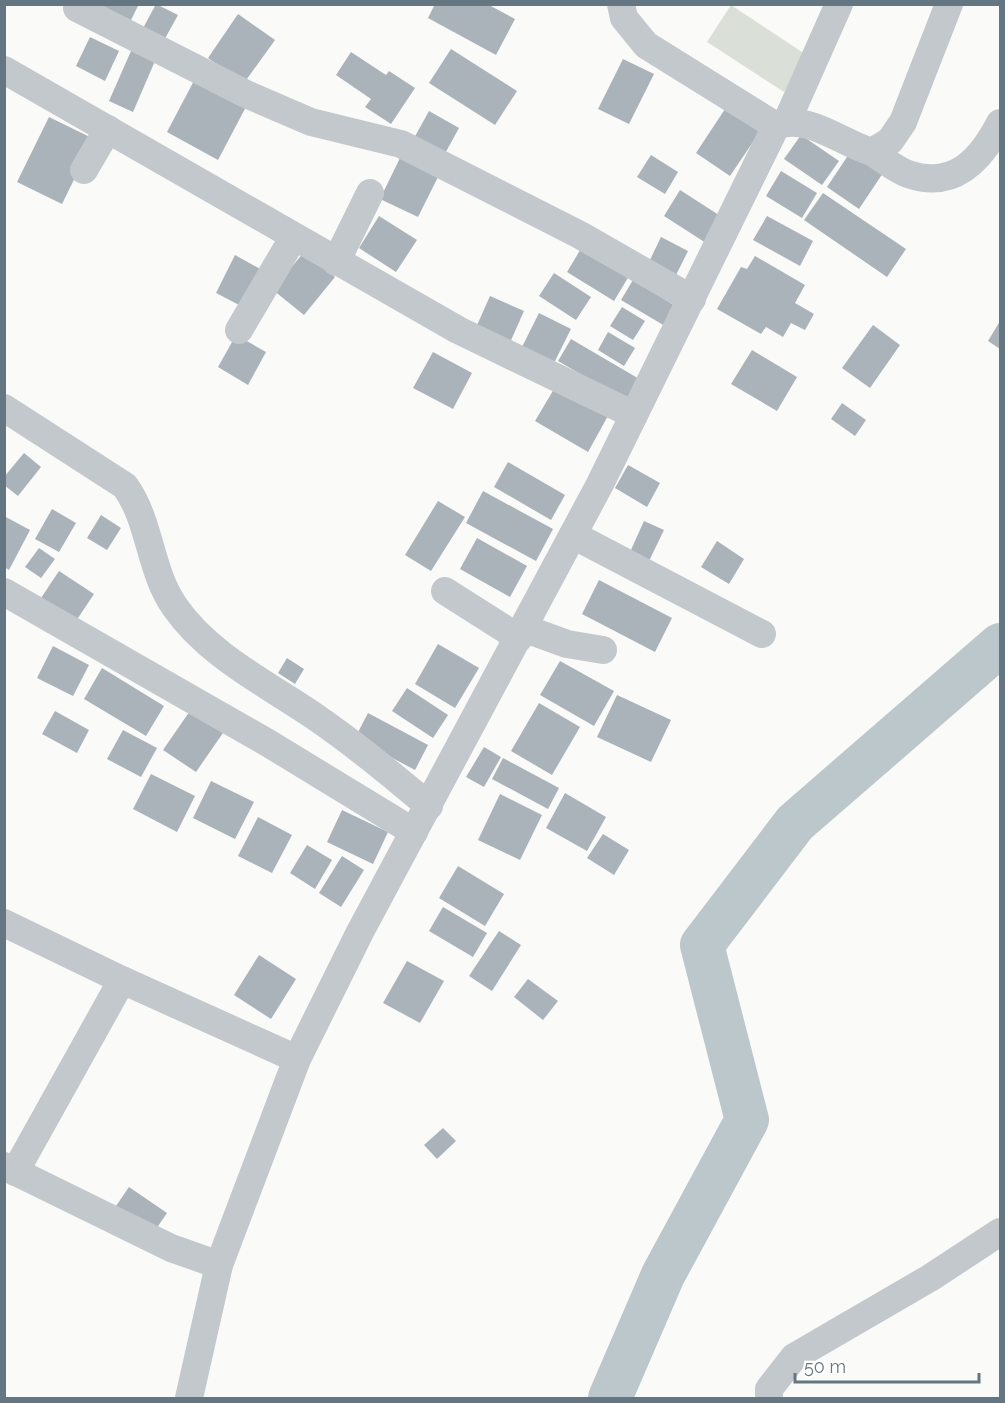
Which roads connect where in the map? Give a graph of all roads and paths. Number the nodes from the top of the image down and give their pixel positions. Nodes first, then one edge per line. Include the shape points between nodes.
1 (621, 4) edge
2 (839, 4) edge
3 (949, 4) edge
4 (77, 8) dead end
5 (4, 70) edge
6 (1000, 123) edge
7 (781, 124) junction
8 (108, 129) junction
9 (872, 152) junction
10 (84, 170) dead end
11 (370, 193) dead end
12 (293, 238) junction
13 (336, 262) junction
14 (692, 299) junction
15 (239, 330) dead end
16 (4, 408) edge
17 (634, 415) junction
18 (573, 536) junction
19 (445, 591) dead end
20 (4, 592) edge
21 (521, 633) junction
22 (762, 634) dead end
23 (603, 650) dead end
24 (429, 806) junction
25 (414, 832) junction
26 (4, 923) edge
27 (122, 980) junction
28 (297, 1059) junction
29 (10, 1169) edge
30 (1000, 1232) edge
31 (219, 1265) junction
32 (189, 1398) edge
33 (769, 1398) edge

1 - 7 street via 624,18 646,45
2 - 7 street
3 - 9 street via 903,122 890,141
4 - 14 street via 267,104 321,125 401,144 580,235
5 - 8 street
6 - 9 street via 990,143 963,171 938,180 907,174
7 - 9 street via 810,125
7 - 14 street
8 - 10 street
8 - 12 street
11 - 13 street
12 - 13 street
12 - 15 street
13 - 17 street via 458,330
14 - 17 street
16 - 24 street via 125,486 137,504 161,585 176,609 205,640 359,748
17 - 18 street
18 - 21 street
18 - 22 street
19 - 21 street
20 - 25 street via 268,742
21 - 23 street
21 - 24 street
24 - 25 street
25 - 28 street
26 - 27 street
27 - 28 street
27 - 29 street
28 - 31 street
29 - 31 street via 171,1248
30 - 33 street via 930,1278 794,1357 770,1389
31 - 32 street

